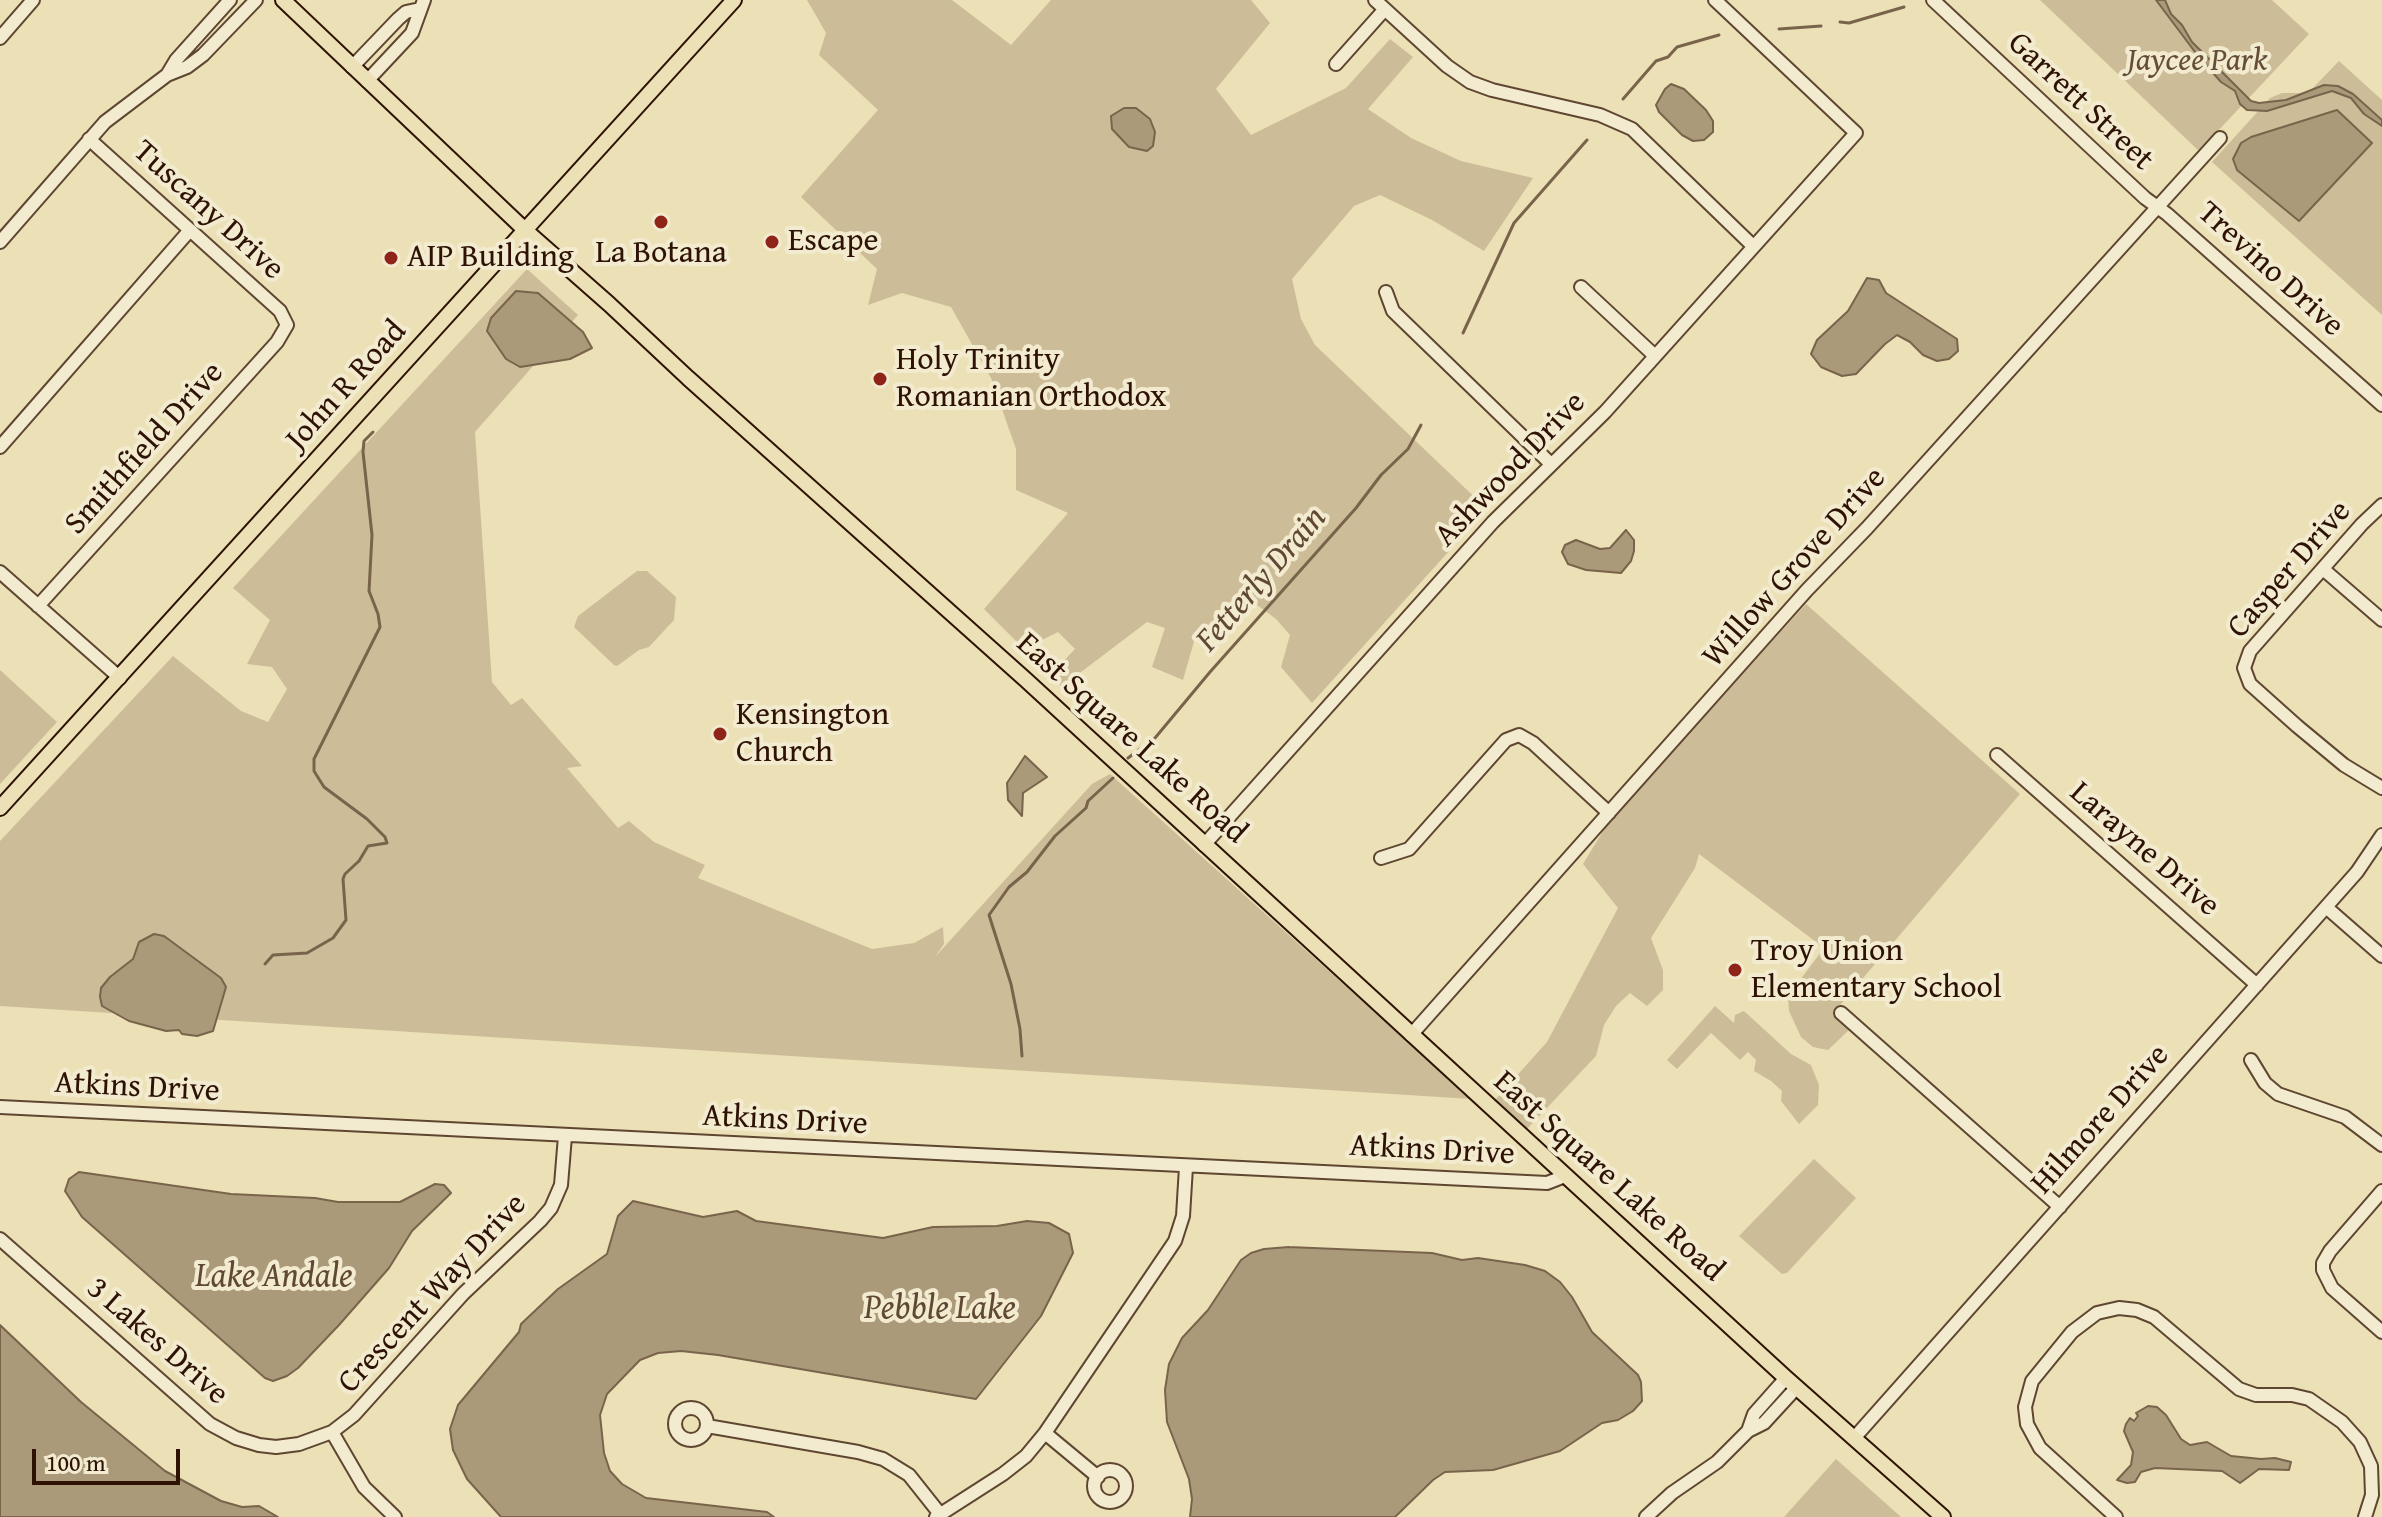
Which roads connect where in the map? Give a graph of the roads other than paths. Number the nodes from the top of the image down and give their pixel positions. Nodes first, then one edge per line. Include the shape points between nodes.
1 (33, 0) edge
2 (230, 0) edge
3 (256, 0) edge
4 (283, 0) edge
5 (734, 0) edge
6 (1715, 0) edge
7 (1933, 0) edge
8 (422, 4) edge
9 (1380, 5) edge
10 (0, 38) edge
11 (1336, 64) dead end
12 (352, 67) junction
13 (167, 75) junction
14 (367, 81) junction
15 (2220, 138) dead end
16 (89, 139) junction
17 (2158, 207) junction
18 (190, 230) junction
19 (525, 230) junction
20 (0, 242) edge
21 (1753, 246) junction
22 (1581, 287) dead end
23 (1386, 292) dead end
24 (287, 325) joint
25 (1655, 356) junction
26 (2382, 405) edge
27 (0, 447) edge
28 (1551, 464) junction
29 (2382, 505) edge
30 (2323, 569) junction
31 (0, 572) edge
32 (38, 606) junction
33 (2382, 620) edge
34 (120, 678) junction
35 (1997, 755) dead end
36 (2382, 788) edge
37 (0, 808) edge
38 (1609, 813) junction
39 (2382, 835) edge
40 (1204, 845) junction
41 (1381, 858) dead end
42 (2326, 907) junction
43 (2382, 956) edge
44 (2257, 985) junction
45 (1841, 1013) dead end
46 (1411, 1035) junction
47 (2251, 1060) dead end
48 (0, 1107) edge
49 (565, 1136) junction
50 (2382, 1145) edge
51 (1186, 1167) junction
52 (1565, 1176) junction
53 (2382, 1191) edge
54 (2060, 1207) junction
55 (0, 1239) edge
56 (2382, 1332) edge
57 (1792, 1382) junction
58 (707, 1426) dead end
59 (332, 1432) junction
60 (1045, 1433) junction
61 (1855, 1437) junction
62 (1098, 1477) dead end
63 (2377, 1486) edge
64 (2376, 1504) edge
65 (2101, 1512) edge
66 (938, 1516) edge
67 (395, 1517) edge
68 (1646, 1517) edge
69 (1943, 1517) edge
70 (2116, 1517) edge
71 (2365, 1517) edge

1 - 10 street
2 - 13 street
3 - 13 street via 203,55
4 - 12 main road, East Square Lake Road
5 - 19 main road, John R Road
6 - 21 street, Ashwood Drive via 1856,133
7 - 17 street, Garrett Street
8 - 12 street via 398,19
8 - 14 street via 412,33
9 - 11 street
9 - 21 street via 1470,82 1600,115 1632,129
12 - 14 main road, East Square Lake Road
13 - 16 street
14 - 19 main road, East Square Lake Road
15 - 17 street, Willow Grove Drive
16 - 18 street, Tuscany Drive
16 - 20 street
17 - 26 street, Trevino Drive
17 - 38 street, Willow Grove Drive
18 - 24 street, Tuscany Drive via 280,311
18 - 27 street
19 - 34 main road, John R Road
19 - 40 main road, East Square Lake Road
21 - 25 street, Ashwood Drive
22 - 25 street
23 - 28 street via 1393,311
24 - 32 street, Smithfield Drive
25 - 28 street, Ashwood Drive
28 - 40 street, Ashwood Drive
29 - 30 street, Casper Drive
30 - 33 street
30 - 36 street, Casper Drive via 2250,651 2244,671 2250,684 2333,757
31 - 32 street
32 - 34 street
34 - 37 main road, John R Road
35 - 44 street, Larayne Drive
38 - 41 street via 1519,735 1506,740 1409,849
38 - 46 street, Willow Grove Drive
39 - 42 street, Hilmore Drive
40 - 46 main road, East Square Lake Road
42 - 43 street
42 - 44 street, Hilmore Drive
44 - 54 street, Hilmore Drive
45 - 54 street
46 - 52 main road, East Square Lake Road
47 - 50 street via 2278,1094 2345,1117
48 - 49 street, Atkins Drive
49 - 51 street, Atkins Drive
49 - 59 street, Crescent Way Drive via 561,1185 551,1208
51 - 52 street, Atkins Drive via 1547,1183
51 - 60 street via 1183,1216 1175,1241
52 - 57 main road, East Square Lake Road
53 - 56 street via 2330,1251 2323,1270 2332,1288
54 - 61 street, Hilmore Drive
55 - 59 street, 3 Lakes Drive via 220,1430 276,1447
57 - 61 main road, East Square Lake Road
57 - 68 street via 1754,1414 1748,1431 1717,1462
58 - 66 street via 883,1459 909,1475
59 - 67 street via 364,1487
60 - 62 street
60 - 66 street via 1003,1474
61 - 69 main road, East Square Lake Road
63 - 64 street
63 - 65 street via 2360,1442 2321,1405 2301,1396 2256,1395 2239,1389 2154,1317 2110,1309 2085,1320 2042,1366 2028,1389 2025,1407 2040,1448
64 - 71 street
65 - 70 street

